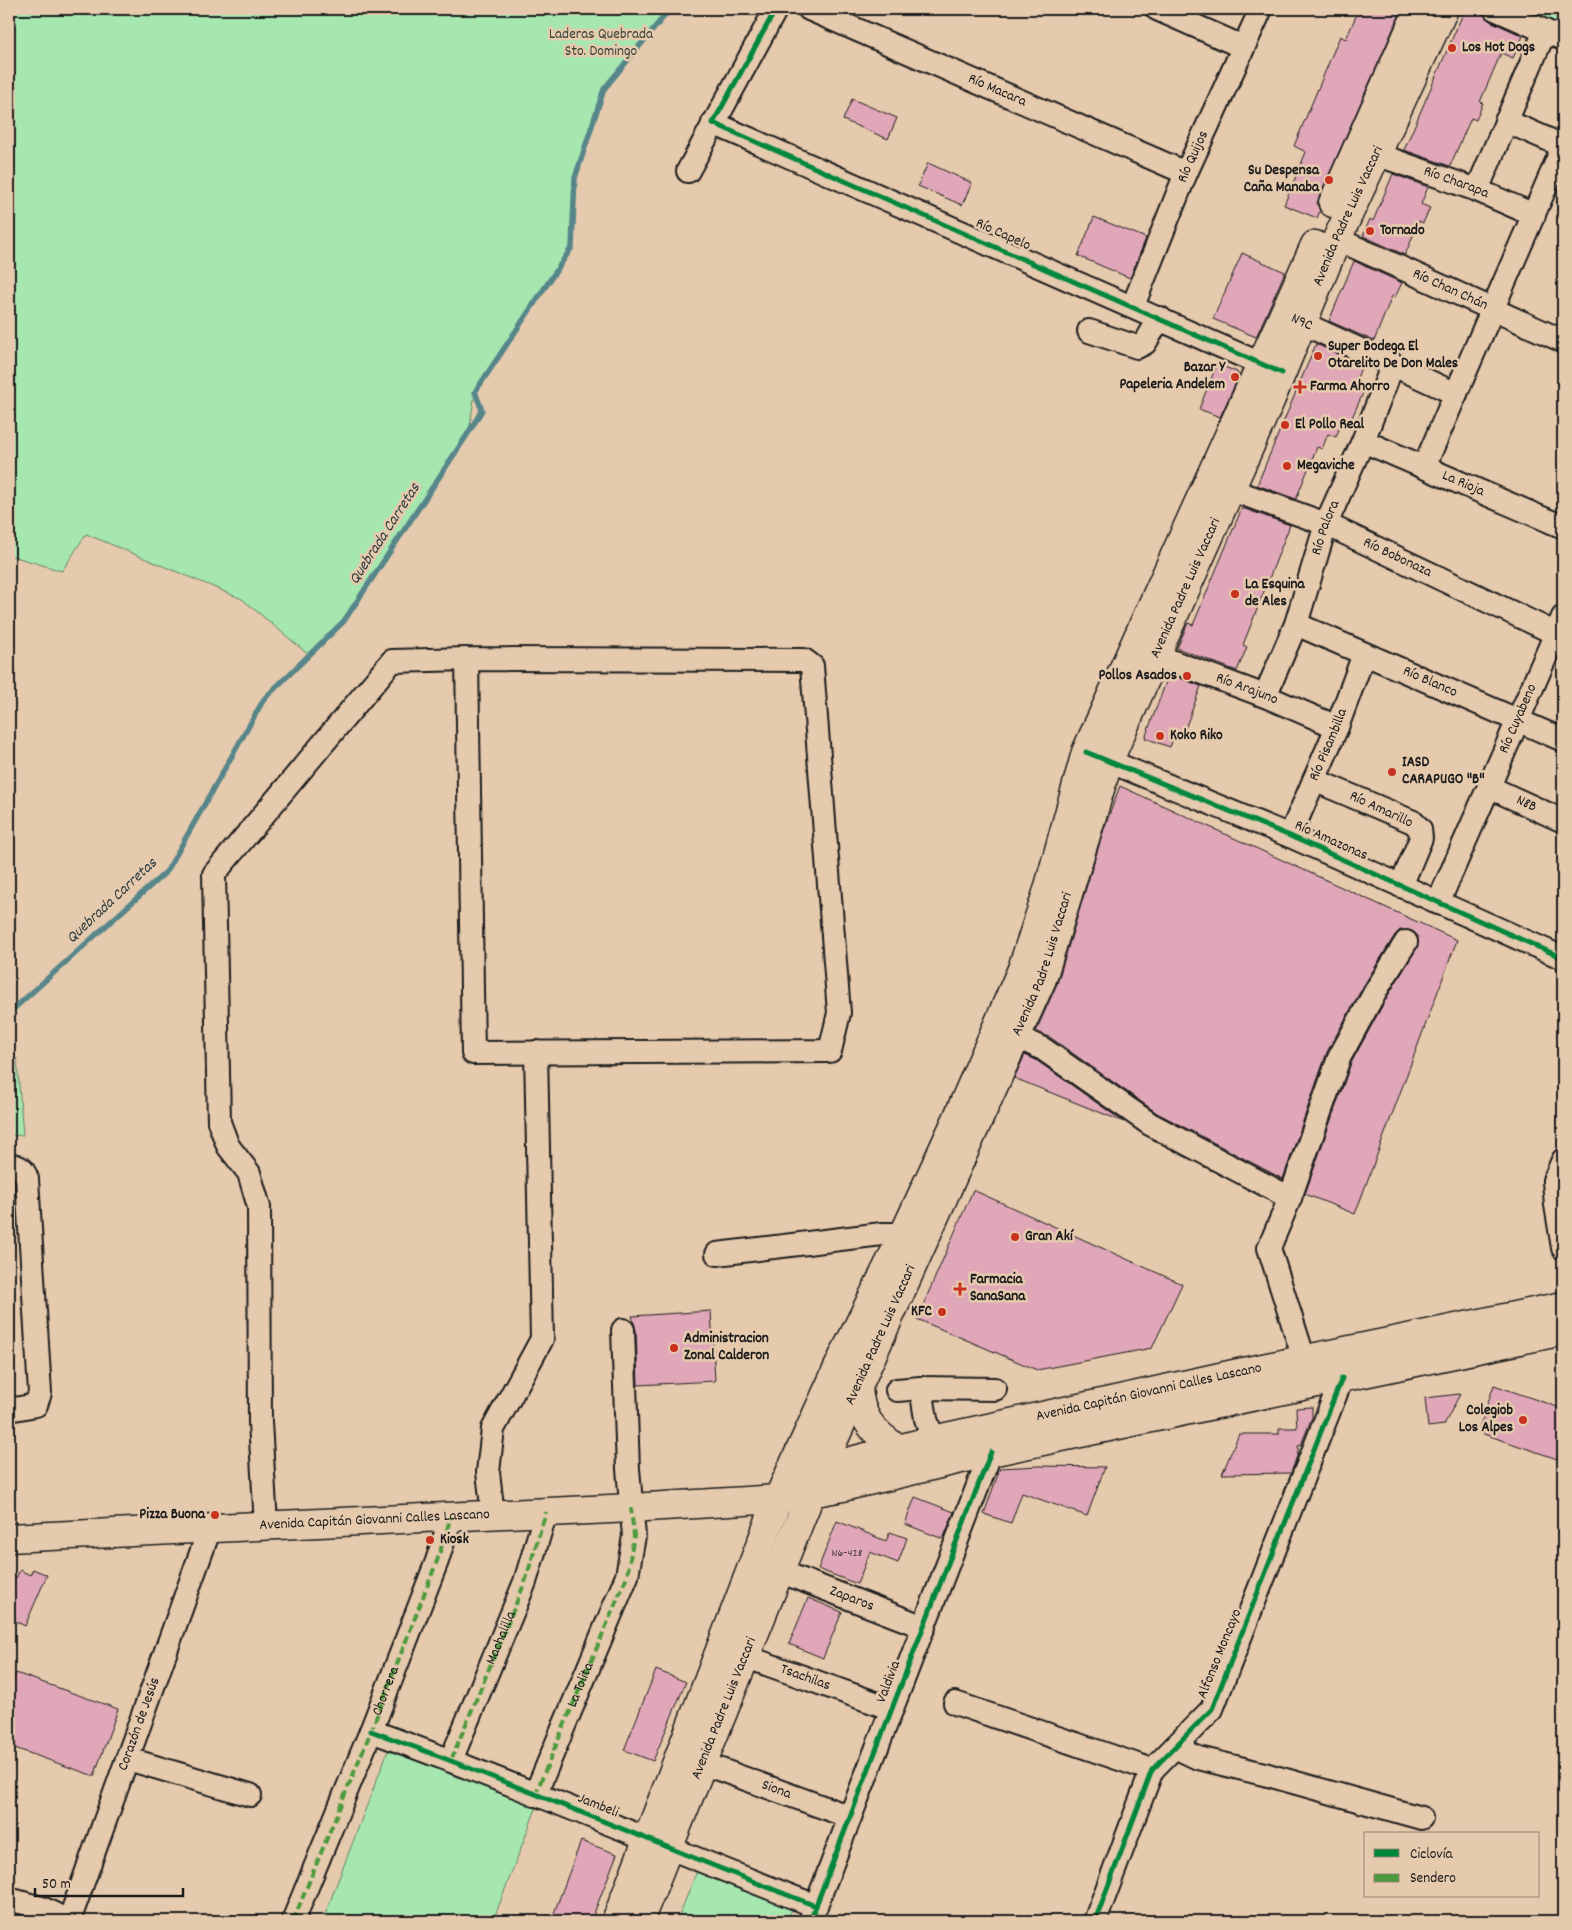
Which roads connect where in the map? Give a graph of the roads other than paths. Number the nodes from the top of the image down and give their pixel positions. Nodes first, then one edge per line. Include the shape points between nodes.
1 (776, 9) edge
2 (809, 9) edge
3 (1156, 9) edge
4 (1261, 9) edge
5 (1419, 9) edge
6 (1444, 9) edge
7 (1495, 9) edge
8 (1554, 35) edge
9 (1243, 46) junction
10 (1506, 121) junction
11 (713, 123) junction
12 (1563, 147) edge
13 (1376, 154) junction
14 (688, 171) dead end
15 (1186, 173) junction
16 (1477, 190) junction
17 (1534, 215) junction
18 (1337, 239) junction
19 (1133, 306) junction
20 (1493, 309) junction
21 (1160, 318) junction
22 (1293, 319) junction
23 (1089, 331) dead end
24 (1563, 341) edge
25 (1393, 364) junction
26 (1272, 369) junction
27 (1456, 394) junction
28 (1363, 441) junction
29 (1424, 467) junction
30 (1229, 489) junction
31 (1326, 524) junction
32 (1563, 527) edge
33 (1296, 624) junction
34 (1561, 629) edge
35 (1364, 654) junction
36 (1155, 655) junction
37 (467, 659) junction
38 (1265, 696) junction
39 (1518, 721) junction
40 (1337, 727) junction
41 (1563, 740) edge
42 (1097, 756) junction
43 (1314, 780) junction
44 (1489, 787) junction
45 (1563, 821) edge
46 (1290, 836) junction
47 (1401, 886) junction
48 (1438, 903) junction
49 (1406, 942) dead end
50 (1563, 958) edge
51 (1017, 1037) junction
52 (536, 1052) junction
53 (1563, 1160) edge
54 (9, 1164) edge
55 (1559, 1183) edge
56 (1290, 1198) junction
57 (904, 1234) junction
58 (1563, 1248) edge
59 (717, 1254) dead end
60 (1563, 1306) edge
61 (623, 1330) dead end
62 (1563, 1331) edge
63 (1304, 1359) junction
64 (1342, 1378) junction
65 (858, 1386) junction
66 (921, 1388) junction
67 (995, 1389) dead end
68 (898, 1390) dead end
69 (9, 1410) edge
70 (932, 1440) junction
71 (897, 1448) junction
72 (992, 1452) junction
73 (821, 1468) junction
74 (782, 1489) junction
75 (810, 1493) junction
76 (631, 1508) junction
77 (546, 1512) junction
78 (494, 1515) junction
79 (451, 1517) junction
80 (266, 1526) junction
81 (210, 1528) junction
82 (9, 1538) edge
83 (779, 1571) junction
84 (924, 1626) junction
85 (732, 1652) junction
86 (955, 1703) dead end
87 (892, 1709) junction
88 (371, 1731) junction
89 (1175, 1747) junction
90 (128, 1759) junction
91 (451, 1760) junction
92 (702, 1763) junction
93 (1152, 1770) junction
94 (535, 1795) junction
95 (250, 1796) dead end
96 (850, 1817) junction
97 (1421, 1818) dead end
98 (658, 1844) junction
99 (9, 1899) edge
100 (813, 1914) edge
101 (295, 1920) edge
102 (69, 1921) edge
103 (616, 1921) edge
104 (639, 1921) edge
105 (1095, 1921) edge

1 - 11 street
2 - 15 street, Río Macara
3 - 9 street
4 - 9 street, Río Quijos
5 - 22 main road, Avenida Padre Luis Vaccari
6 - 13 main road, Avenida Padre Luis Vaccari
7 - 8 street
8 - 10 street
9 - 15 street, Río Quijos
10 - 12 street
10 - 16 street
11 - 14 street
11 - 19 street, Río Capelo
12 - 17 street
13 - 16 street, Río Charapa
13 - 18 main road, Avenida Padre Luis Vaccari
15 - 19 street, Río Quijos
16 - 17 street, Río Charapa
17 - 20 street
18 - 20 street, Río Chan Chán
18 - 22 main road, Avenida Padre Luis Vaccari
19 - 21 street, Río Capelo
20 - 24 street, Río Chan Chán
20 - 27 street
21 - 23 street via 1145,344 1137,347
21 - 26 street, Río Capelo
22 - 25 street, N9C
22 - 26 main road, Avenida Padre Luis Vaccari
25 - 27 street, N9C
25 - 28 street, Río Palora
26 - 30 main road, Avenida Padre Luis Vaccari
26 - 42 main road, Avenida Padre Luis Vaccari
27 - 29 street
28 - 29 street, La Rioja
28 - 31 street, Río Palora
29 - 32 street, La Rioja
30 - 31 street, Río Bobonaza
30 - 36 main road, Avenida Padre Luis Vaccari
31 - 33 street, Río Palora
31 - 34 street, Río Bobonaza
33 - 35 street, Río Blanco
33 - 38 street, Río Palora
34 - 39 street, Río Cuyabeno
35 - 39 street, Río Blanco
35 - 40 street, Río Pisambilla
36 - 38 street, Río Arajuno
36 - 42 main road, Avenida Padre Luis Vaccari
37 - 52 street via 473,1053
37 - 52 street via 804,660 812,666 839,1013 830,1051
37 - 80 street via 392,661 214,874 219,1122 228,1146 249,1173 259,1207 260,1422
38 - 40 street, Río Arajuno
39 - 41 street, Río Blanco
39 - 44 street, Río Cuyabeno
40 - 43 street, Río Pisambilla
42 - 46 street, Río Amazonas
42 - 51 main road, Avenida Padre Luis Vaccari via 1042,979
42 - 57 main road, Avenida Padre Luis Vaccari via 1022,969 958,1119
43 - 46 street, Río Pisambilla
43 - 47 street, Río Amarillo via 1413,822 1420,829 1421,838
44 - 45 street, N8B
44 - 48 street, Río Cuyabeno
46 - 47 street, Río Amazonas
47 - 48 street, Río Amazonas
48 - 50 street, Río Amazonas
49 - 56 street via 1339,1058
51 - 56 street via 1043,1049 1150,1124
51 - 65 main road, Avenida Padre Luis Vaccari
52 - 78 street via 542,1339 493,1429 488,1472
53 - 55 street
54 - 69 street via 24,1171 27,1179 40,1393 36,1405
55 - 58 street via 1556,1205
56 - 63 street via 1269,1248
57 - 59 street
57 - 74 main road, Avenida Padre Luis Vaccari
60 - 63 main road, Avenida Capitán Giovanni Calles Lascano
61 - 76 street, La Tolita
62 - 64 main road, Avenida Capitán Giovanni Calles Lascano
63 - 70 main road, Avenida Capitán Giovanni Calles Lascano
64 - 72 main road, Avenida Capitán Giovanni Calles Lascano
64 - 89 street, Alfonso Moncayo via 1212,1710
65 - 71 main road via 859,1402 869,1426
65 - 73 main road, Avenida Padre Luis Vaccari
66 - 67 street
66 - 68 street
66 - 70 street
70 - 71 main road, Avenida Capitán Giovanni Calles Lascano
71 - 73 main road, Avenida Capitán Giovanni Calles Lascano
72 - 75 main road, Avenida Capitán Giovanni Calles Lascano
72 - 84 street, Valdivia
73 - 74 main road, Avenida Capitán Giovanni Calles Lascano
73 - 75 main road, Avenida Padre Luis Vaccari
74 - 75 main road, Avenida Capitán Giovanni Calles Lascano
74 - 76 main road, Avenida Capitán Giovanni Calles Lascano via 740,1501
74 - 85 main road, Avenida Padre Luis Vaccari
75 - 83 main road, Avenida Padre Luis Vaccari
76 - 77 main road, Avenida Capitán Giovanni Calles Lascano
76 - 94 street, La Tolita via 634,1536 627,1576
77 - 78 main road, Avenida Capitán Giovanni Calles Lascano
77 - 91 street, Machalilla via 525,1582
78 - 79 main road, Avenida Capitán Giovanni Calles Lascano
79 - 80 main road, Avenida Capitán Giovanni Calles Lascano
79 - 88 street, Chorrera
80 - 81 main road, Avenida Capitán Giovanni Calles Lascano
81 - 82 main road, Avenida Capitán Giovanni Calles Lascano
81 - 90 street, Corazón de Jesús
83 - 84 street, Zaparos
83 - 85 main road, Avenida Padre Luis Vaccari
84 - 87 street, Valdivia
85 - 87 street, Tsachilas
85 - 92 main road, Avenida Padre Luis Vaccari
85 - 98 main road, Avenida Padre Luis Vaccari
86 - 93 street
87 - 96 street, Valdivia
88 - 91 street, Jambeli
88 - 101 street, Chorrera
89 - 93 street, Alfonso Moncayo
89 - 97 street via 1198,1758
90 - 95 street
90 - 102 street, Corazón de Jesús
91 - 94 street, Jambeli
92 - 96 street, Siona
92 - 98 main road, Avenida Padre Luis Vaccari
93 - 105 street, Alfonso Moncayo
94 - 98 street, Jambeli
96 - 100 street, Valdivia
98 - 100 street, Jambeli
98 - 103 main road, Avenida Padre Luis Vaccari
98 - 104 main road, Avenida Padre Luis Vaccari
99 - 102 street via 42,1908

